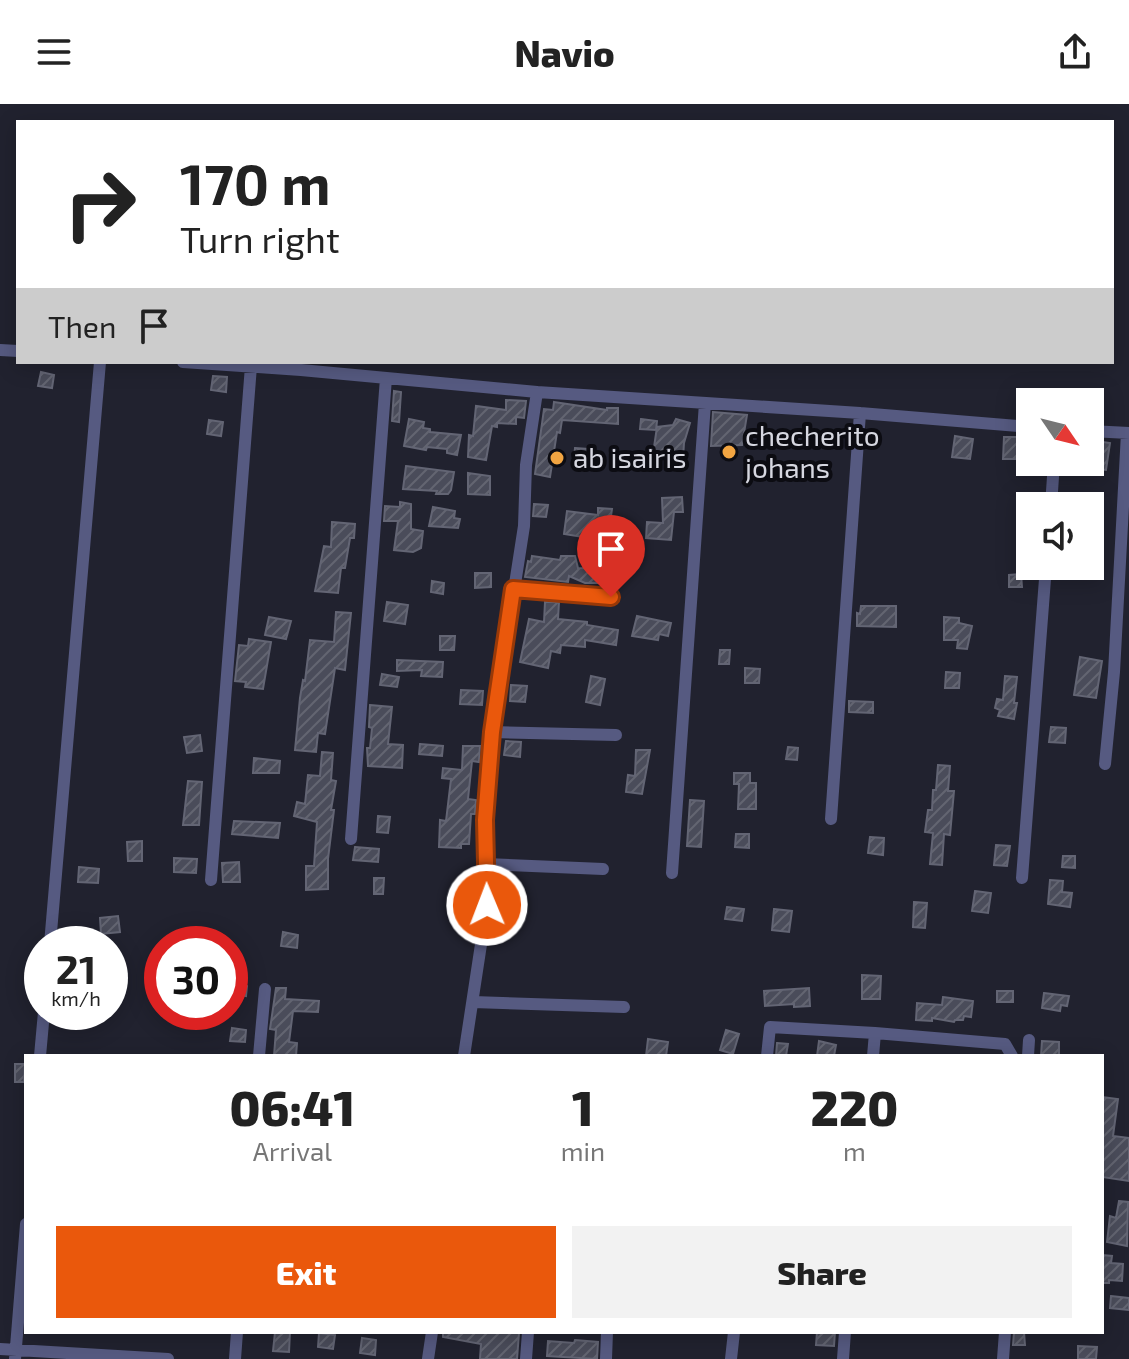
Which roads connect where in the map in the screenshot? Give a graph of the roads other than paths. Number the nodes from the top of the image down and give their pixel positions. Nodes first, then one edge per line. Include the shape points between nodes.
1 (100, 364) edge
2 (217, 364) edge
3 (251, 366) junction
4 (386, 378) junction
5 (537, 392) junction
6 (705, 403) junction
7 (860, 413) junction
8 (1016, 426) edge
9 (1104, 432) edge
10 (1128, 433) edge
11 (1045, 580) edge
12 (513, 589) junction
13 (611, 597) dead end
14 (492, 732) junction
15 (616, 735) dead end
16 (1105, 764) dead end
17 (831, 819) dead end
18 (351, 839) dead end
19 (486, 864) junction
20 (603, 869) dead end
21 (672, 873) dead end
22 (1022, 878) dead end
23 (211, 880) dead end
24 (52, 926) edge
25 (265, 989) dead end
26 (473, 1002) junction
27 (624, 1007) dead end
28 (42, 1030) edge
29 (875, 1033) junction
30 (1029, 1040) dead end
31 (40, 1054) edge
32 (259, 1054) edge
33 (464, 1054) edge
34 (767, 1054) edge
35 (873, 1054) edge
36 (1011, 1054) edge
37 (1028, 1054) edge
38 (24, 1248) edge
39 (237, 1334) edge
40 (432, 1334) edge
41 (528, 1334) edge
42 (607, 1334) edge
43 (734, 1334) edge
44 (845, 1334) edge
45 (1005, 1334) edge
46 (0, 1349) edge
47 (15, 1354) edge
48 (168, 1359) edge
49 (235, 1359) edge
50 (428, 1359) edge
51 (526, 1359) edge
52 (606, 1359) edge
53 (731, 1359) edge
54 (843, 1359) edge
55 (1003, 1359) edge

1 - 24 street
2 - 3 street
3 - 4 street
3 - 23 street
4 - 5 street
4 - 18 street
5 - 6 street
5 - 12 street
6 - 7 street
6 - 21 street
7 - 8 street
7 - 17 street
9 - 10 street
10 - 16 street
11 - 22 street
12 - 13 street
12 - 14 street
14 - 15 street
14 - 19 street
19 - 20 street
19 - 26 street via 487,905
25 - 32 street
26 - 27 street
26 - 33 street
28 - 31 street
29 - 34 street via 770,1027
29 - 35 street
29 - 36 street via 1005,1044
30 - 37 street
38 - 47 street
39 - 49 street
40 - 50 street
41 - 51 street
42 - 52 street
43 - 53 street
44 - 54 street
45 - 55 street
46 - 47 street
47 - 48 street

